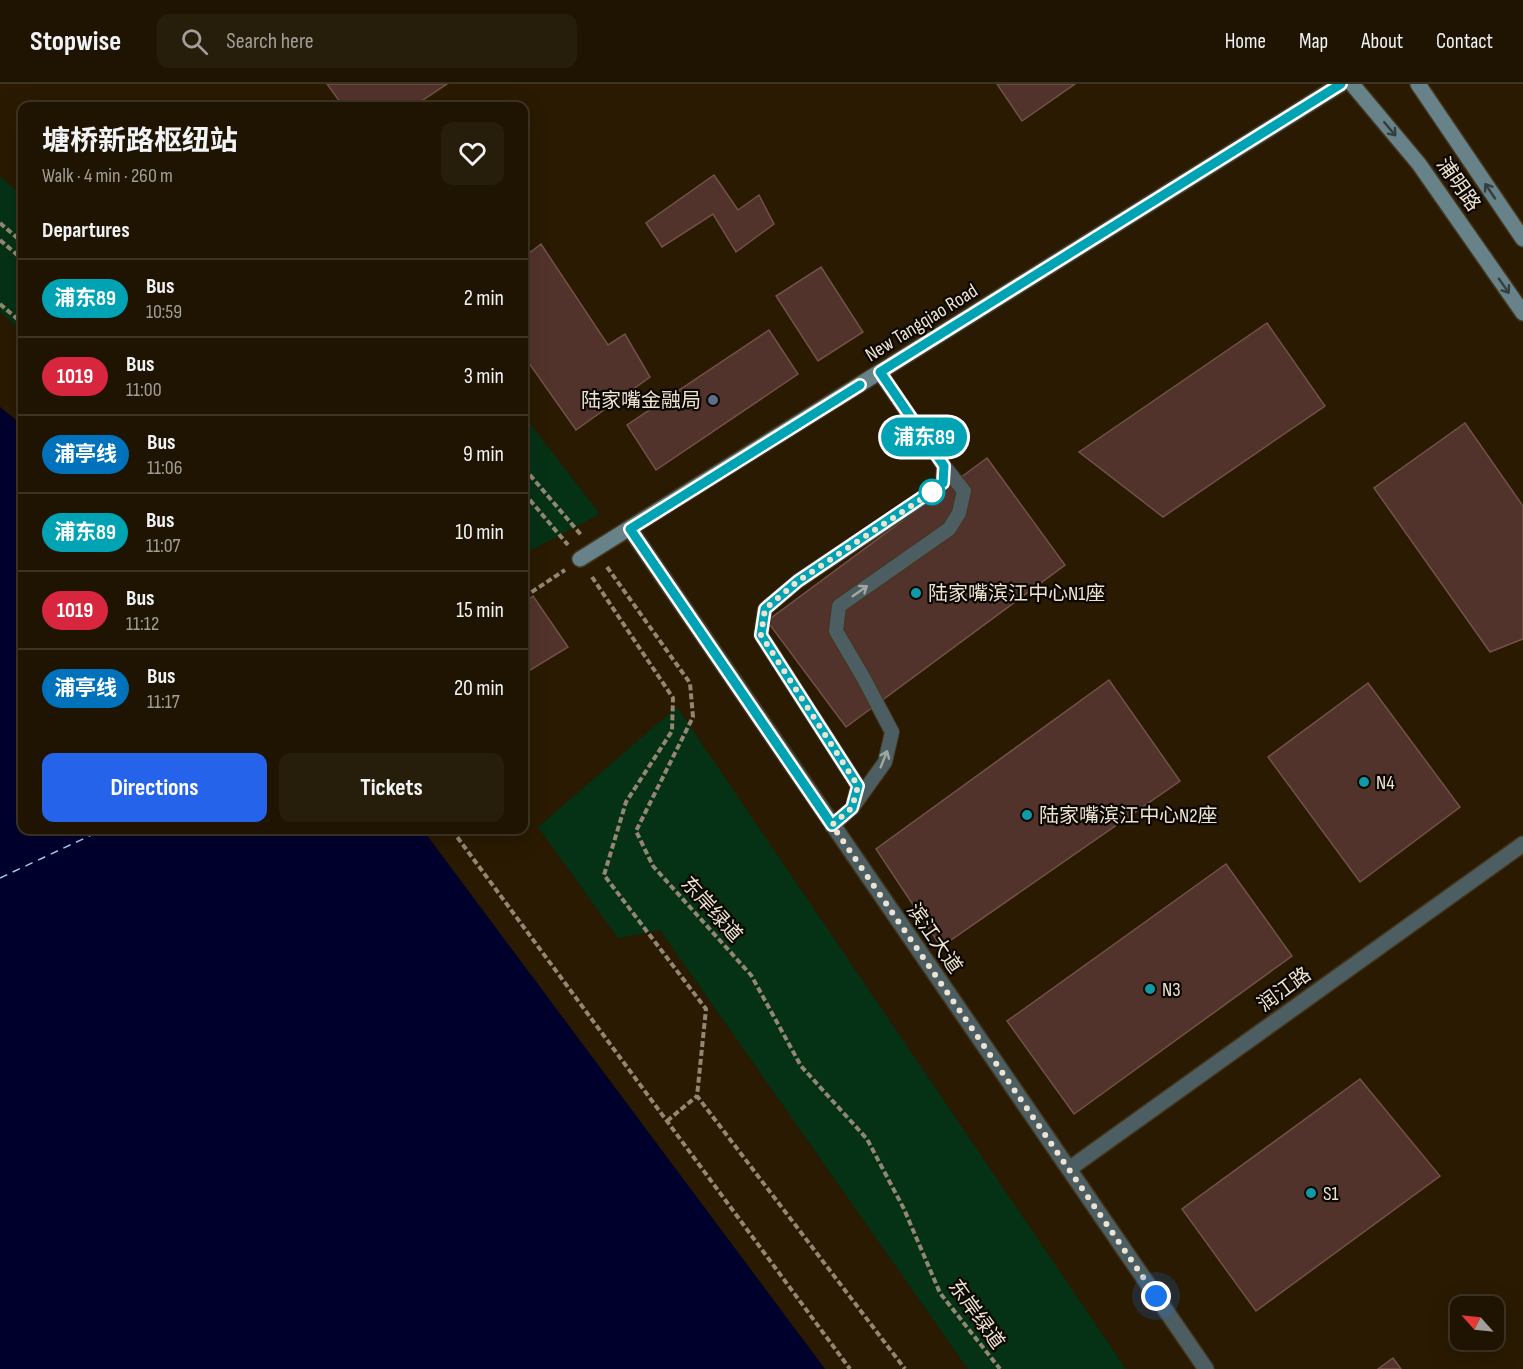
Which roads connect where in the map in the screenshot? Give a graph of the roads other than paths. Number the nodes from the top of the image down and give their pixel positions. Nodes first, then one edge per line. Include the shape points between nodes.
1 (1341, 84) edge
2 (1352, 84) edge
3 (1418, 84) edge
4 (1523, 239) edge
5 (1523, 313) edge
6 (880, 372) junction
7 (944, 466) junction
8 (630, 529) junction
9 (580, 560) road end
10 (852, 808) junction
11 (832, 825) junction
12 (1523, 844) edge
13 (1069, 1169) junction
14 (1206, 1369) edge

1 - 6 street, New Tangqiao Road
2 -> 5 street, 浦明路 via 1419,164
4 -> 3 street, 浦明路
6 - 7 lane
6 - 8 street, New Tangqiao Road
10 -> 7 lane via 885,762 892,732 836,631 839,606 949,529 959,513 964,491
7 - 10 lane via 943,483 935,490 798,581 765,609 761,635 858,786
8 - 9 street, New Tangqiao Road
8 - 11 street, 滨江大道
10 - 11 lane
11 - 13 street, 滨江大道
12 - 13 street, 润江路
13 - 14 street, 滨江大道

